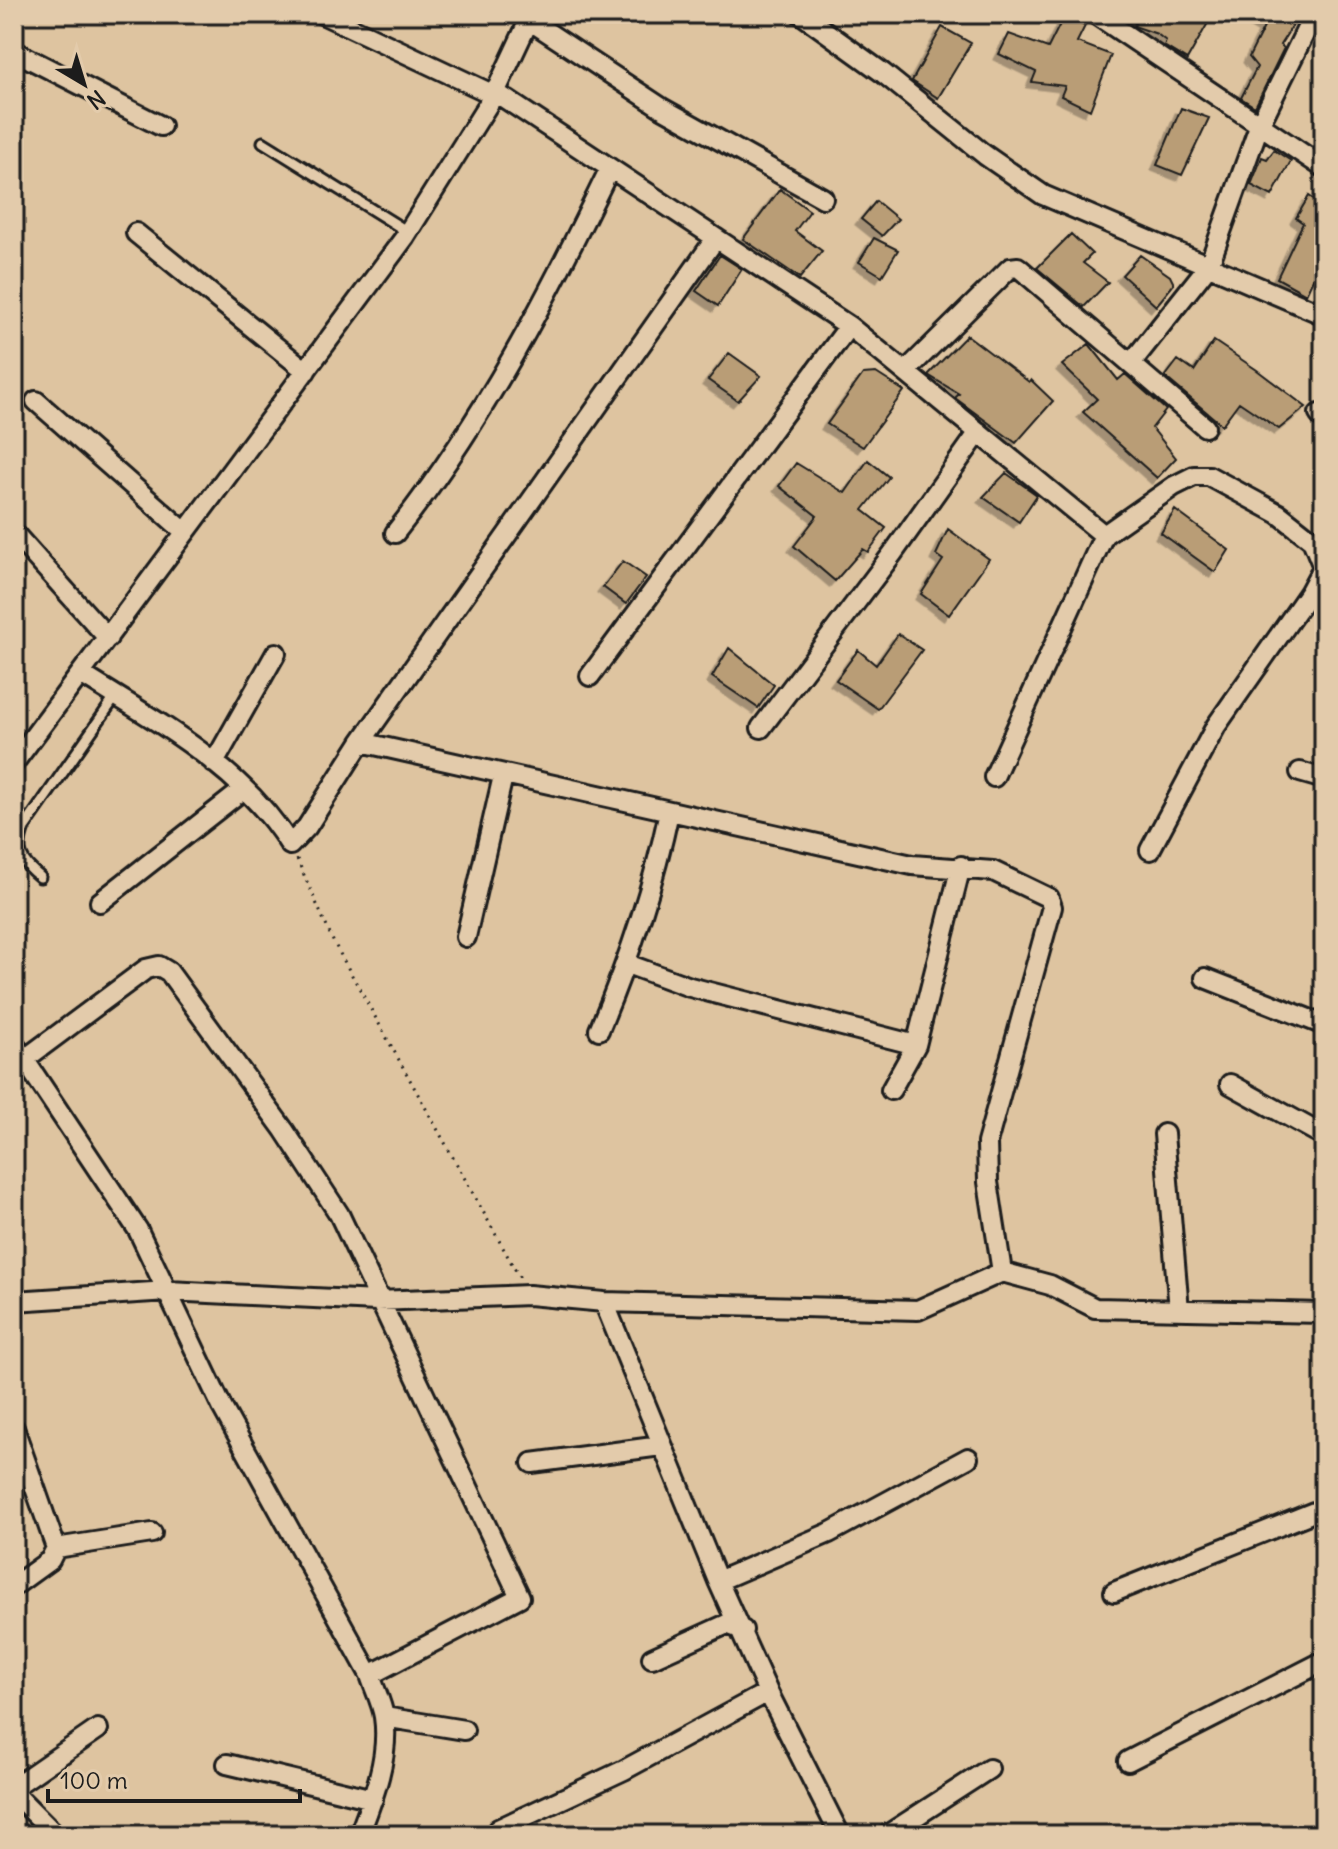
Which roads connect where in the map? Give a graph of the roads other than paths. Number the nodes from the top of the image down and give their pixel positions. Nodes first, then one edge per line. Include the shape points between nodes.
1 (322, 14) edge
2 (801, 14) edge
3 (1095, 14) edge
4 (1314, 14) edge
5 (531, 17) edge
6 (14, 51) edge
7 (494, 94) junction
8 (161, 126) dead end
9 (1259, 126) junction
10 (263, 142) dead end
11 (610, 168) junction
12 (1324, 168) edge
13 (823, 198) dead end
14 (408, 232) junction
15 (136, 233) dead end
16 (716, 238) junction
17 (1209, 265) junction
18 (1324, 315) edge
19 (849, 326) junction
20 (1132, 362) junction
21 (306, 371) junction
22 (905, 372) junction
23 (36, 401) dead end
24 (1205, 427) dead end
25 (979, 432) junction
26 (185, 532) junction
27 (14, 533) edge
28 (395, 533) dead end
29 (1104, 535) junction
30 (108, 638) junction
31 (276, 653) dead end
32 (81, 674) junction
33 (590, 676) dead end
34 (116, 696) junction
35 (761, 728) dead end
36 (361, 742) junction
37 (14, 763) edge
38 (214, 763) junction
39 (1300, 772) dead end
40 (503, 776) junction
41 (994, 777) dead end
42 (1324, 779) edge
43 (244, 789) junction
44 (669, 812) junction
45 (1150, 850) dead end
46 (961, 866) junction
47 (40, 877) dead end
48 (100, 902) dead end
49 (466, 937) dead end
50 (627, 964) junction
51 (1205, 978) dead end
52 (1324, 1025) edge
53 (599, 1030) dead end
54 (916, 1045) junction
55 (20, 1052) edge
56 (1230, 1084) dead end
57 (891, 1090) dead end
58 (1164, 1134) dead end
59 (1324, 1136) edge
60 (1002, 1272) junction
61 (168, 1291) junction
62 (14, 1301) edge
63 (377, 1301) junction
64 (604, 1302) junction
65 (1179, 1310) junction
66 (1324, 1313) edge
67 (14, 1428) edge
68 (661, 1446) junction
69 (968, 1458) dead end
70 (532, 1463) dead end
71 (1324, 1508) edge
72 (152, 1533) dead end
73 (56, 1548) junction
74 (718, 1581) junction
75 (14, 1586) edge
76 (1114, 1592) dead end
77 (743, 1630) junction
78 (652, 1658) dead end
79 (1324, 1661) edge
80 (370, 1675) junction
81 (768, 1692) junction
82 (384, 1717) junction
83 (98, 1729) dead end
84 (464, 1730) dead end
85 (1128, 1761) dead end
86 (227, 1764) dead end
87 (989, 1769) dead end
88 (14, 1787) edge
89 (14, 1793) edge
90 (373, 1799) junction
91 (498, 1829) dead end
92 (56, 1835) edge
93 (359, 1835) edge
94 (840, 1835) edge
95 (887, 1835) edge

1 - 7 street
2 - 17 street via 1019,181
3 - 9 street
4 - 9 street
5 - 7 street
5 - 13 street via 662,108
6 - 8 street
7 - 11 street
7 - 14 street
9 - 12 street
9 - 17 street
10 - 14 lane
11 - 16 street
11 - 28 street via 551,291 465,439
14 - 21 street
15 - 21 street
16 - 19 street
16 - 36 street
17 - 18 street
17 - 20 street
19 - 22 street
19 - 33 street
20 - 22 street via 1018,267 1010,268
20 - 24 street
21 - 26 street
22 - 25 street
23 - 26 street
25 - 29 street
25 - 35 street
26 - 30 street
27 - 30 street
29 - 41 street
29 - 45 street via 1174,486 1194,476 1209,476 1279,514 1312,540 1323,567 1216,726
30 - 32 street
31 - 38 street
32 - 34 street
32 - 37 street
34 - 38 street
34 - 47 lane via 24,828 19,853 23,864
36 - 40 street
36 - 43 street via 290,845 262,804
38 - 43 street
39 - 42 street
40 - 44 street
40 - 49 street
43 - 48 street
44 - 46 street via 912,865
44 - 50 street
46 - 54 street
46 - 60 street via 993,871 1041,892 1052,907 987,1143
50 - 53 street
50 - 54 street via 690,987
51 - 52 street
54 - 57 street
55 - 61 street via 138,1230
55 - 63 street via 146,969 159,966 169,972 339,1214
56 - 59 street
58 - 65 street
60 - 64 street via 918,1310
60 - 65 street via 1050,1285 1095,1308
61 - 62 street
61 - 63 street
61 - 80 street via 222,1407
63 - 64 street via 529,1295
63 - 80 street via 520,1597
64 - 68 street
65 - 66 street
67 - 73 street
68 - 70 street
68 - 74 street
69 - 74 street via 829,1533
71 - 76 street
72 - 73 street
73 - 75 street via 50,1560
74 - 77 street
77 - 78 street via 727,1624
77 - 81 street
79 - 85 street
80 - 82 street
81 - 91 street via 624,1770
81 - 94 street
82 - 84 street
82 - 90 street
83 - 88 street
86 - 90 street
87 - 95 street
89 - 92 street
90 - 93 street

